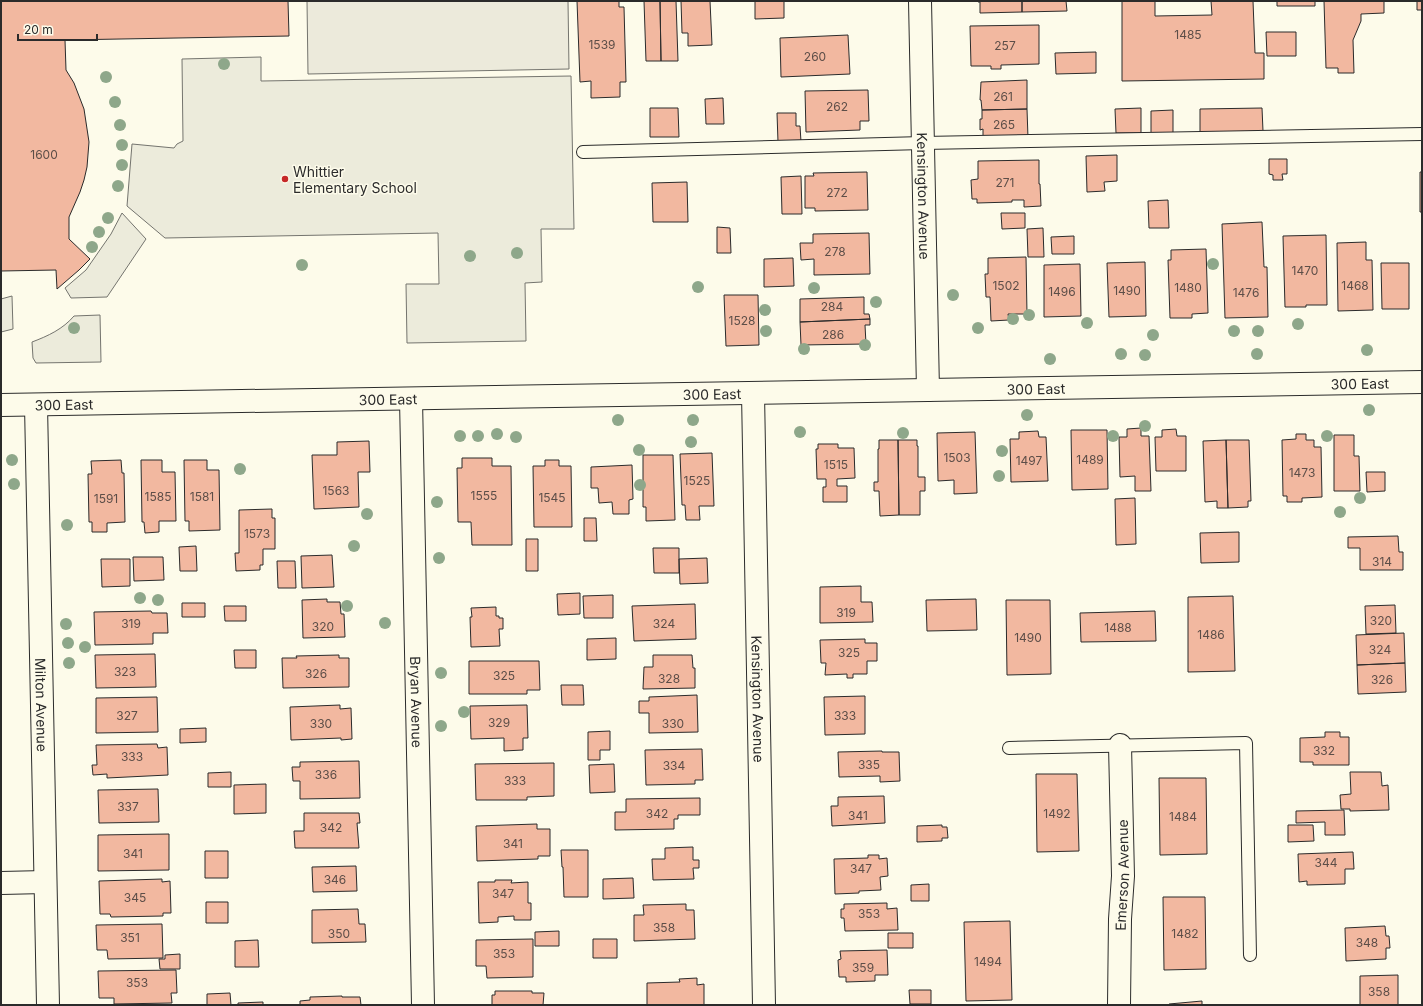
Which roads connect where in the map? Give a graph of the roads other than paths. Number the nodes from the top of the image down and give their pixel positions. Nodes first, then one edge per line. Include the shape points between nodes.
1 (920, 1) edge
2 (1422, 134) edge
3 (923, 143) junction
4 (583, 152) dead end
5 (1422, 382) edge
6 (928, 390) junction
7 (753, 393) junction
8 (411, 399) junction
9 (1, 405) edge
10 (36, 405) junction
11 (1120, 745) junction
12 (1009, 748) dead end
13 (45, 882) junction
14 (1, 883) edge
15 (1250, 955) dead end
16 (48, 1005) edge
17 (422, 1005) edge
18 (764, 1005) edge
19 (1119, 1005) edge

1 - 3 street, Kensington Avenue
2 - 3 lane
3 - 4 lane
3 - 6 street, Kensington Avenue
5 - 6 street, 300 East
6 - 7 street, 300 East
7 - 8 street, 300 East
7 - 18 street, Kensington Avenue
8 - 10 street, 300 East
8 - 17 street, Bryan Avenue
9 - 10 street, 300 East
10 - 13 street, Milton Avenue
11 - 12 lane
11 - 15 lane via 1246,743
11 - 19 street, Emerson Avenue via 1123,876
13 - 14 street
13 - 16 street, Milton Avenue

